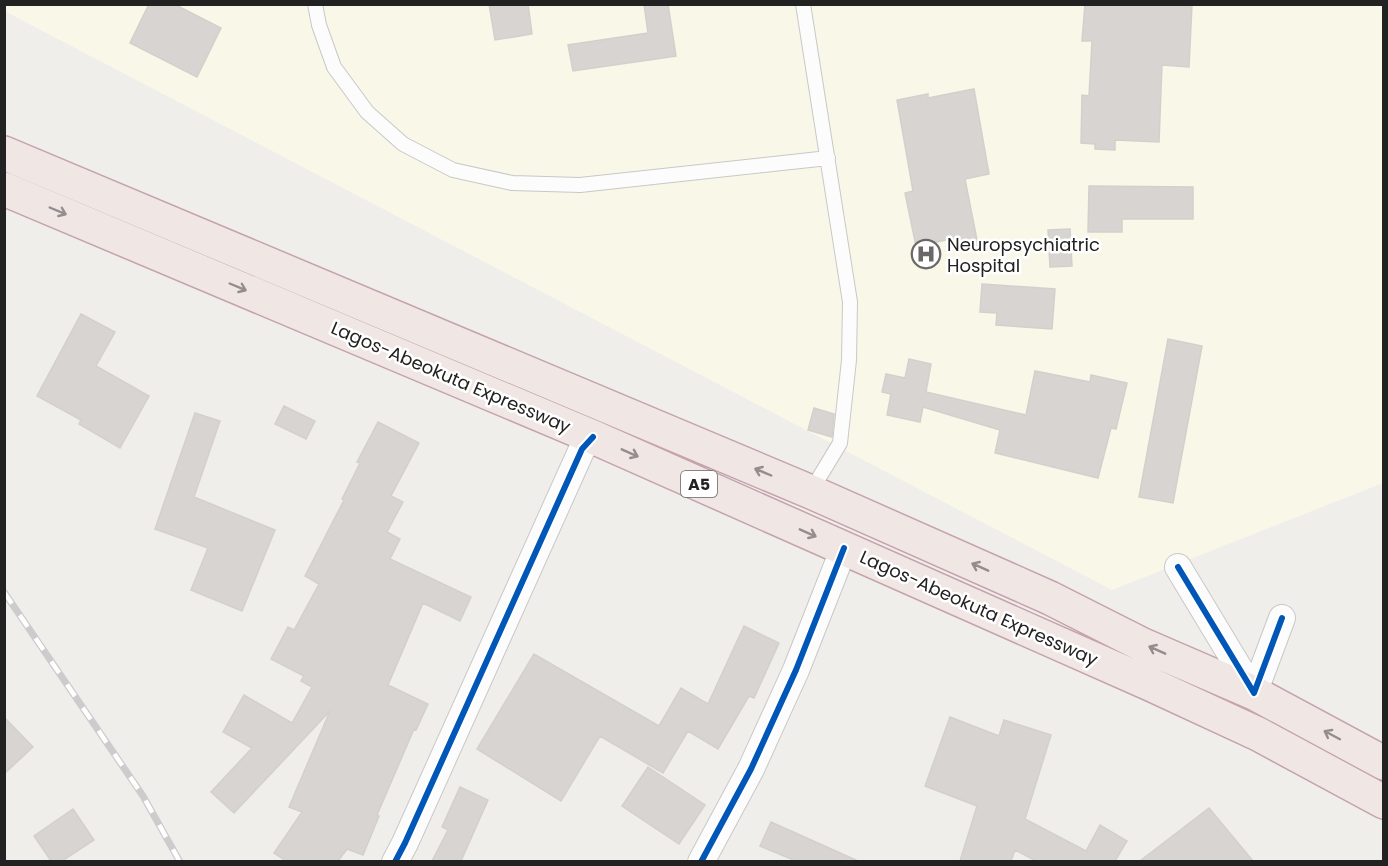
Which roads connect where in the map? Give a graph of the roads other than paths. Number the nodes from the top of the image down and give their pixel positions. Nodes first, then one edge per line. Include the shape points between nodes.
1 (315, 4) edge
2 (803, 4) edge
3 (4, 153) edge
4 (828, 158) junction
5 (4, 189) edge
6 (593, 437) junction
7 (811, 492) junction
8 (844, 548) junction
9 (1178, 567) dead end
10 (1282, 618) dead end
11 (1254, 693) junction
12 (1383, 763) edge
13 (1383, 802) edge
14 (394, 861) edge
15 (701, 861) edge

1 - 4 lane via 334,67 367,112 403,144 453,170 512,183 579,185
2 - 4 lane
7 -> 3 highway, Lagos-Abeokuta Expressway / A5
4 - 7 lane via 850,302 849,360 840,443
5 -> 6 highway, Lagos-Abeokuta Expressway / A5
6 -> 8 highway, Lagos-Abeokuta Expressway / A5
6 - 14 street via 582,449
11 -> 7 highway, Lagos-Abeokuta Expressway / A5
8 - 13 highway, Lagos-Abeokuta Expressway / A5 via 1258,734
8 - 15 street via 756,759
9 - 11 street
10 - 11 street
12 -> 11 highway, Lagos-Abeokuta Expressway / A5

